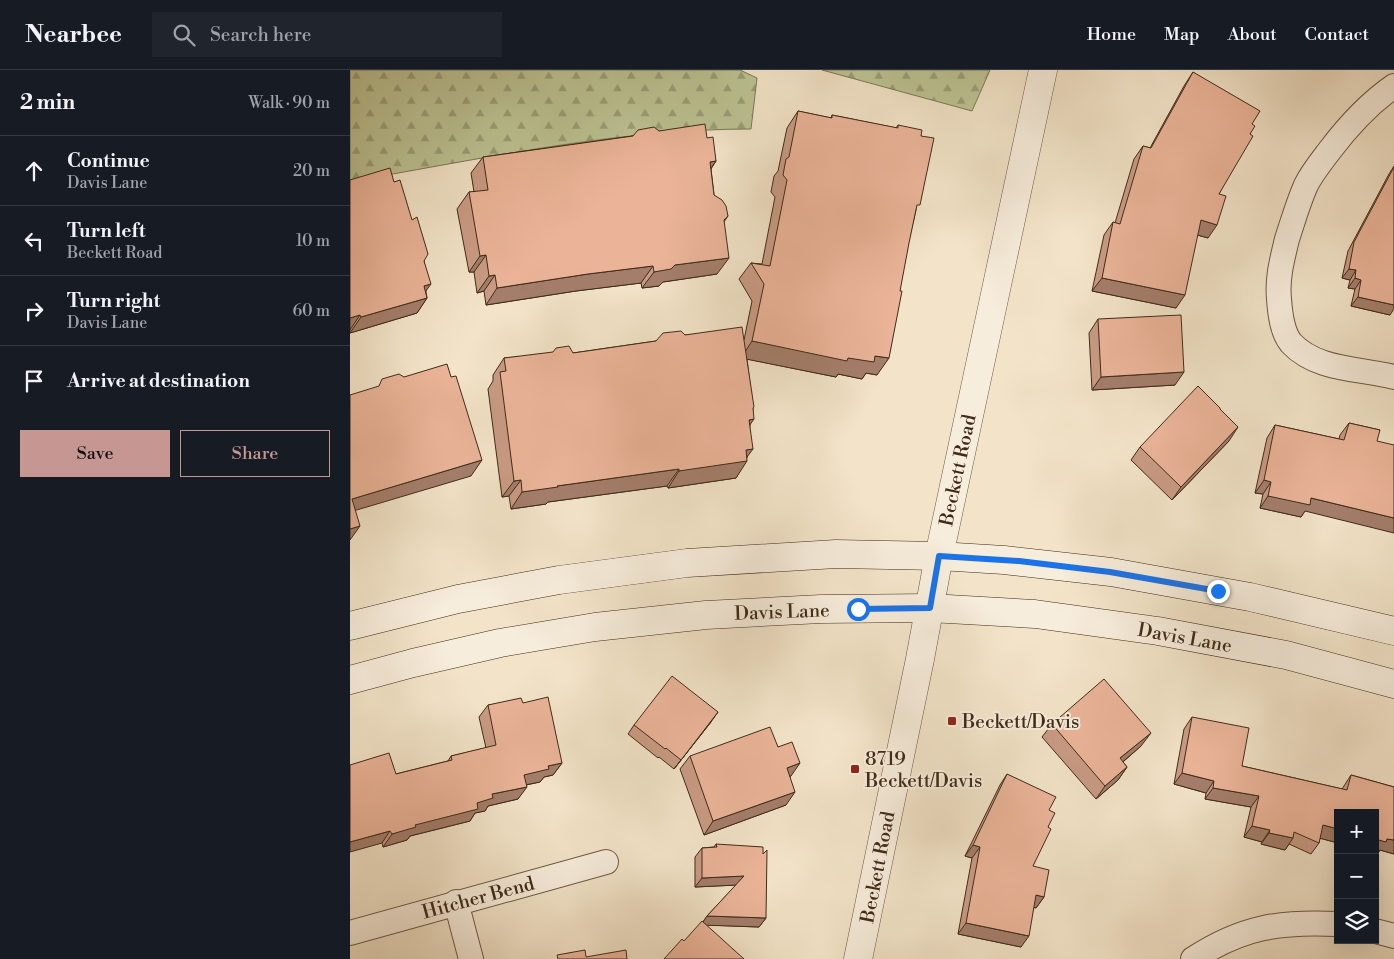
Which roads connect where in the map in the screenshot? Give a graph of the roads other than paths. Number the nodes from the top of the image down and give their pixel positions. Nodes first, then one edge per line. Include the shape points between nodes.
1 (1043, 70) edge
2 (1394, 86) edge
3 (1394, 377) edge
4 (939, 556) junction
5 (930, 608) junction
6 (350, 626) edge
7 (1394, 631) edge
8 (350, 680) edge
9 (1394, 684) edge
10 (606, 862) dead end
11 (456, 902) junction
12 (1334, 924) edge
13 (1379, 932) edge
14 (350, 933) edge
15 (1394, 936) edge
16 (1201, 953) edge
17 (471, 959) edge
18 (858, 959) edge

1 - 4 main road, Beckett Road
2 - 3 street via 1349,125 1307,184 1278,276 1279,309 1284,331 1299,349 1322,363
4 - 5 main road, Beckett Road
4 - 6 main road via 836,554 687,564 559,580
4 - 7 main road via 1110,572 1250,597
5 - 8 main road, Davis Lane via 706,615 595,627 500,643
5 - 9 main road, Davis Lane via 1035,614 1158,631 1286,655
5 - 18 main road, Beckett Road
10 - 11 street, Hitcher Bend
11 - 14 street, Hitcher Bend
11 - 17 street
12 - 16 street via 1304,922 1251,930
13 - 15 street

